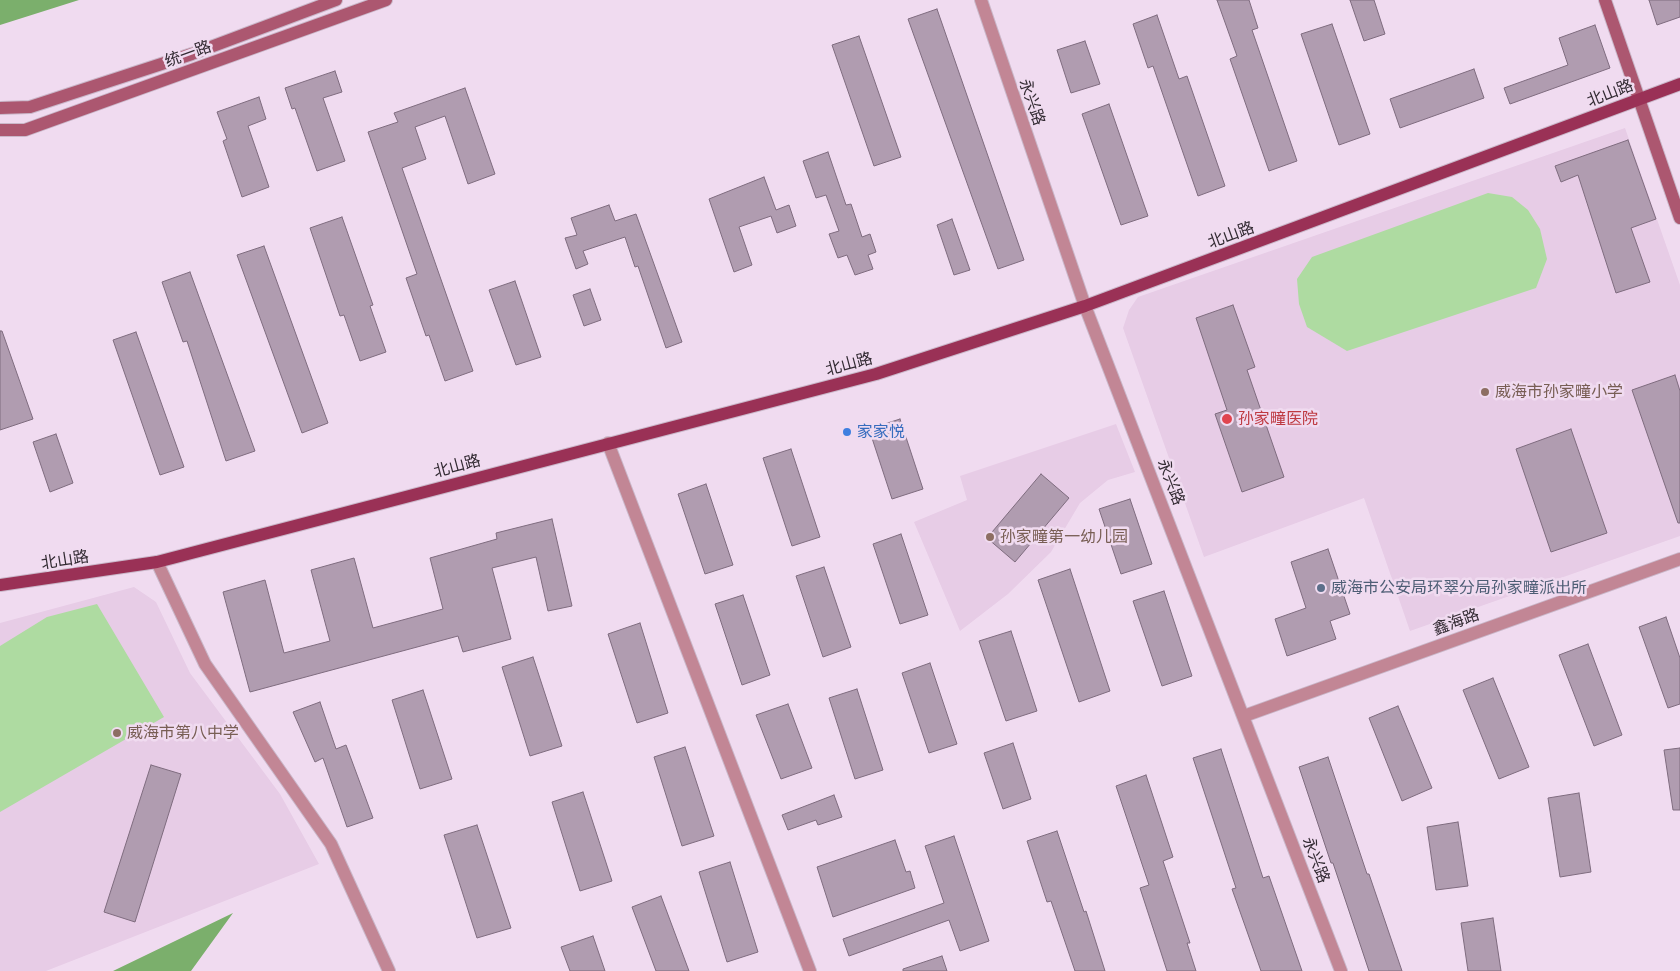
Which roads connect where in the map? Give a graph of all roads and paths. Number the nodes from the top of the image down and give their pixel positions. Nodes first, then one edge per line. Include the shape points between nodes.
1 (336, 0) edge
2 (386, 0) edge
3 (981, 0) edge
4 (1605, 0) edge
5 (1680, 84) edge
6 (1638, 100) junction
7 (0, 108) edge
8 (0, 130) edge
9 (1680, 218) edge
10 (1085, 306) junction
11 (608, 443) junction
12 (1680, 559) edge
13 (157, 562) junction
14 (0, 585) edge
15 (1244, 716) junction
16 (389, 971) edge
17 (810, 971) edge
18 (1341, 971) edge

1 - 7 main road, 统一路 via 192,54 30,107
2 - 8 main road, 统一路 via 25,130
3 - 10 street, 永兴路
4 - 6 main road
5 - 6 main road, 北山路
6 - 9 main road
6 - 10 main road, 北山路
10 - 11 main road, 北山路 via 876,374
10 - 15 street, 永兴路
11 - 13 main road, 北山路
11 - 17 street
12 - 15 street, 鑫海路
13 - 14 main road, 北山路
13 - 16 street via 205,664 331,844
15 - 18 street, 永兴路

